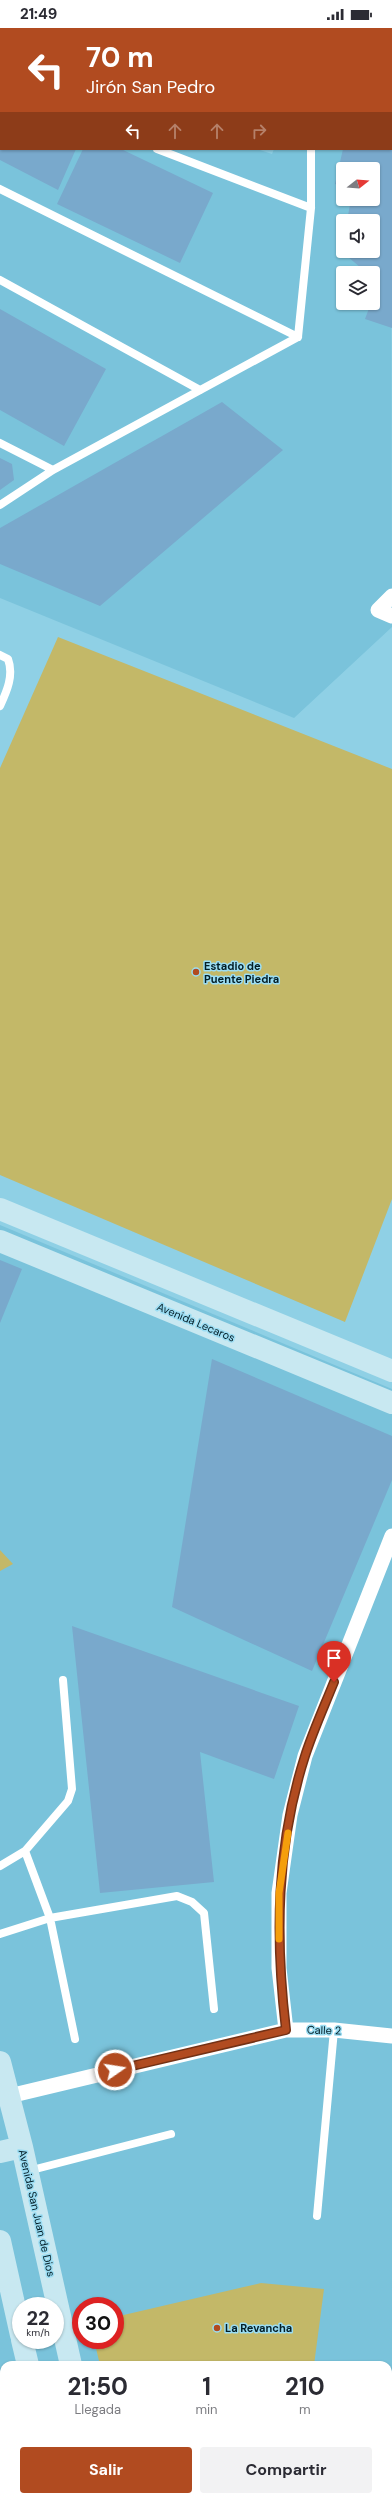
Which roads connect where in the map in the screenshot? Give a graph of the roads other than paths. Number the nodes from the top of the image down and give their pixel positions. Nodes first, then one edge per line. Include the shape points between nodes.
1 (160, 150) edge
2 (311, 150) edge
3 (0, 189) edge
4 (311, 208) junction
5 (0, 280) edge
6 (298, 337) junction
7 (200, 390) junction
8 (0, 443) edge
9 (53, 470) junction
10 (0, 505) edge
11 (392, 596) edge
12 (392, 616) edge
13 (0, 655) edge
14 (0, 706) edge
15 (0, 1210) edge
16 (0, 1241) edge
17 (392, 1371) edge
18 (392, 1403) edge
19 (392, 1536) edge
20 (62, 1680) dead end
21 (25, 1851) junction
22 (0, 1866) edge
23 (50, 1918) junction
24 (0, 1934) edge
25 (214, 2009) dead end
26 (286, 2030) junction
27 (334, 2030) junction
28 (392, 2036) edge
29 (75, 2039) dead end
30 (0, 2062) edge
31 (5, 2097) edge
32 (171, 2134) dead end
33 (22, 2147) junction
34 (0, 2152) edge
35 (28, 2171) junction
36 (317, 2216) dead end
37 (0, 2241) edge
38 (13, 2297) edge
39 (24, 2349) edge
40 (27, 2361) edge
41 (70, 2361) edge

1 - 4 lane
2 - 4 lane
3 - 6 lane
4 - 6 lane
5 - 7 lane
6 - 7 lane
7 - 9 lane
8 - 9 lane
9 - 10 lane
11 - 12 street via 378,610
13 - 14 lane via 8,659 11,668 7,691
15 - 17 main road
16 - 18 main road, Avenida Lecaros
19 - 26 street via 305,1756 290,1815 279,1893 279,1968
20 - 21 lane via 72,1789 68,1801
21 - 22 lane
21 - 23 lane
23 - 24 lane
23 - 25 lane via 177,1896 192,1902 204,1914
23 - 29 lane
26 - 27 street, Calle 2
26 - 31 street, Calle 2
27 - 28 street, Calle 2
27 - 36 lane
30 - 31 main road, Avenida San Juan de Dios
31 - 33 main road, Avenida San Juan de Dios
32 - 35 lane
33 - 34 main road
33 - 35 main road, Avenida San Juan de Dios
35 - 41 main road, Avenida San Juan de Dios
37 - 38 main road
39 - 40 main road

